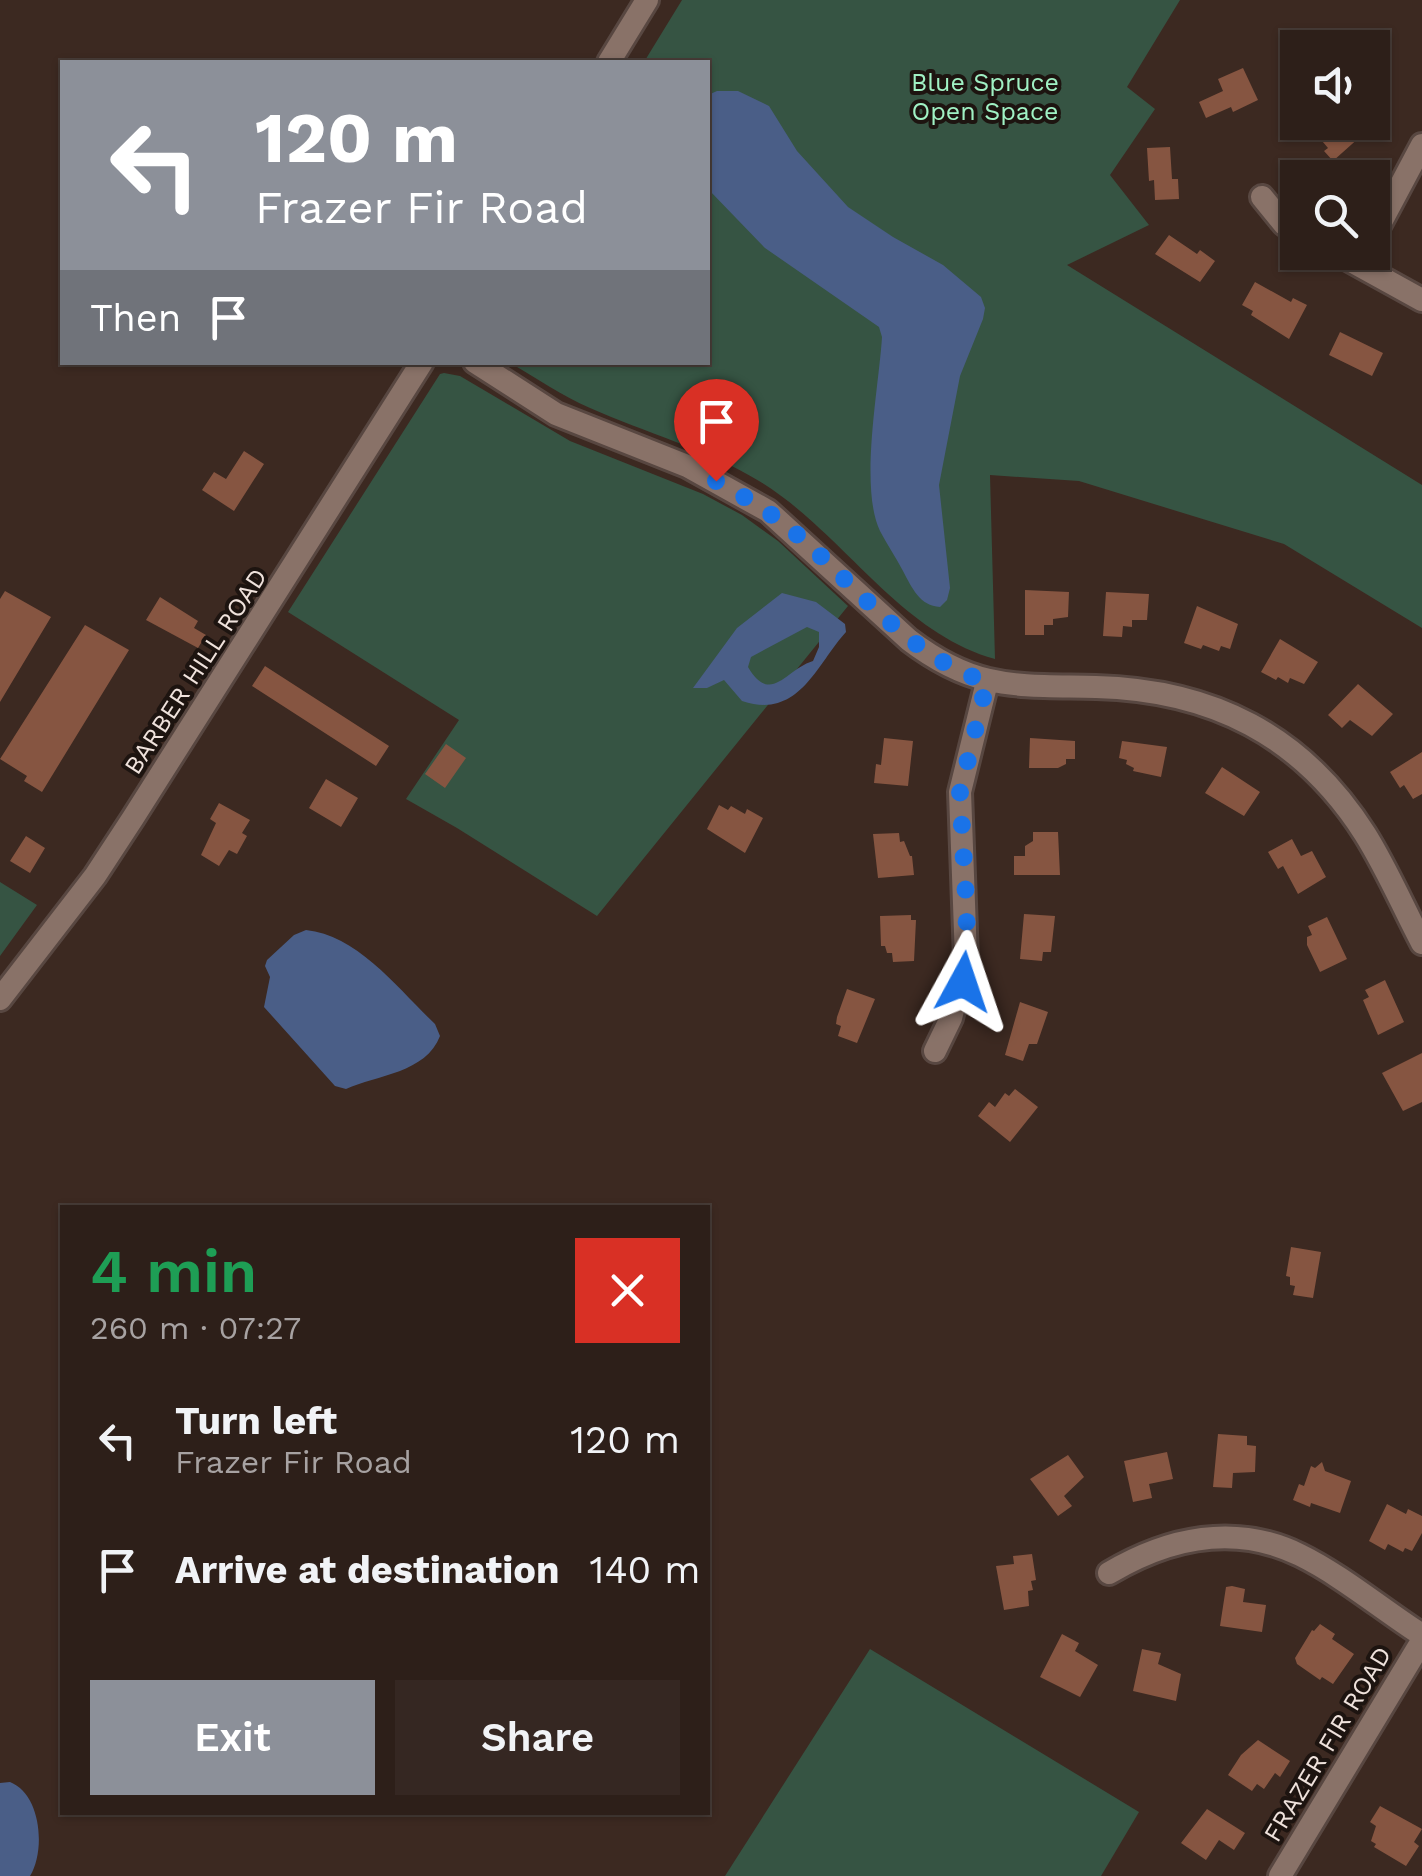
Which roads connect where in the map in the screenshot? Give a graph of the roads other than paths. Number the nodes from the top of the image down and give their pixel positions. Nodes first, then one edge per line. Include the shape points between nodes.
1 (647, 0) edge
2 (610, 60) edge
3 (1422, 145) edge
4 (1262, 197) dead end
5 (1390, 206) edge
6 (1280, 219) edge
7 (1378, 270) edge
8 (1422, 300) edge
9 (420, 365) edge
10 (481, 365) edge
11 (987, 682) junction
12 (1422, 943) edge
13 (0, 999) edge
14 (935, 1051) dead end
15 (1109, 1573) dead end
16 (1422, 1638) edge
17 (1280, 1876) edge

1 - 2 street
3 - 5 street
4 - 6 street
7 - 8 street
9 - 13 street, BARBER HILL ROAD via 134,818
10 - 11 street via 556,414 688,466 748,498 920,649
11 - 12 street via 1148,690 1242,719 1296,755 1352,815
11 - 14 street via 960,792 966,959
15 - 16 street via 1145,1552 1190,1539 1255,1540 1299,1555
16 - 17 street, FRAZER FIR ROAD

